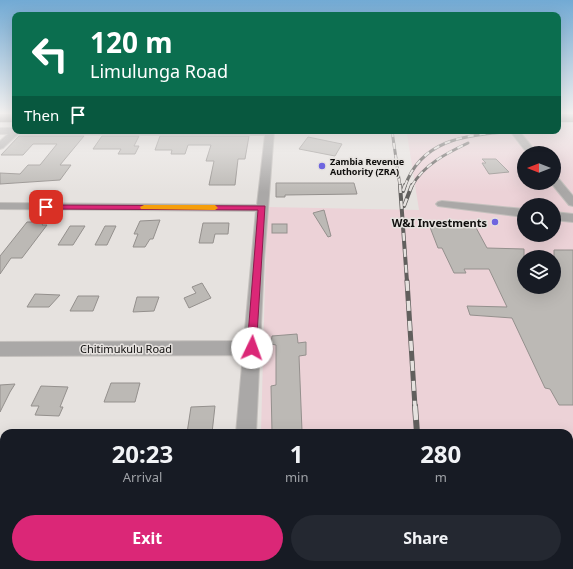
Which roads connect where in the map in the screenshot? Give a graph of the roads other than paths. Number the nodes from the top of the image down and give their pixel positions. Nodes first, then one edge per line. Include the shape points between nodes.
1 (269, 140) edge
2 (561, 188) edge
3 (573, 203) edge
4 (442, 204) dead end
5 (0, 206) edge
6 (262, 208) junction
7 (517, 211) edge
8 (561, 217) edge
9 (573, 218) edge
10 (252, 348) junction
11 (0, 349) edge
12 (246, 429) edge

1 - 6 street
2 - 3 street
4 - 7 street
5 - 6 street
6 - 10 street
8 - 9 street
10 - 11 street, Chitimukulu Road
10 - 12 street

